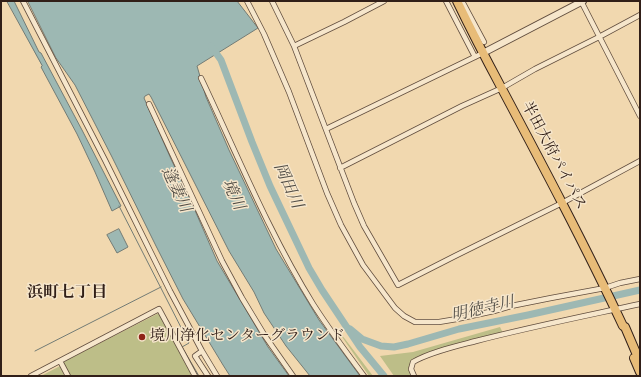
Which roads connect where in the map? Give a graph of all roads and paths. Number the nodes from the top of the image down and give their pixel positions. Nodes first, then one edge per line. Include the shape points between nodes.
1 (23, 1) edge
2 (247, 1) edge
3 (272, 1) edge
4 (384, 1) edge
5 (446, 1) edge
6 (457, 1) edge
7 (462, 1) edge
8 (582, 1) edge
9 (640, 15) edge
10 (599, 37) junction
11 (484, 42) dead end
12 (294, 46) junction
13 (479, 55) junction
14 (201, 78) dead end
15 (502, 88) junction
16 (149, 104) dead end
17 (640, 116) edge
18 (326, 129) junction
19 (640, 161) edge
20 (340, 168) junction
21 (562, 203) junction
22 (640, 279) edge
23 (606, 290) junction
24 (640, 304) edge
25 (614, 307) junction
26 (623, 326) junction
27 (202, 351) junction
28 (60, 361) junction
29 (640, 362) edge
30 (640, 372) edge
31 (31, 376) edge
32 (68, 376) edge
33 (195, 376) edge
34 (208, 376) edge
35 (217, 376) edge
36 (293, 376) edge
37 (364, 376) edge
38 (414, 376) edge

1 - 27 street
2 - 23 street via 289,92 341,224 363,266 404,316 415,322 439,322 551,298
3 - 12 street
4 - 12 street
5 - 13 street
6 - 13 highway, 半田大府パイパス
7 - 11 street
8 - 10 street
8 - 13 street
9 - 10 street
10 - 15 street
10 - 17 street
12 - 18 street
13 - 15 highway, 半田大府パイパス
13 - 18 street
14 - 37 street via 285,254 320,314
15 - 20 street
15 - 21 highway, 半田大府パイパス
16 - 36 street via 222,261 265,336
18 - 20 street
19 - 21 street
20 - 21 street via 364,226 398,285
21 - 23 highway, 半田大府パイパス
22 - 23 street via 620,283
23 - 25 highway, 半田大府パイパス
24 - 25 street
25 - 26 highway, 半田大府パイパス
25 - 38 street via 431,354 413,362
26 - 29 highway, 半田大府パイパス
26 - 30 highway, 半田大府パイパス
27 - 34 street via 195,356
27 - 35 street
28 - 31 street
28 - 32 street
28 - 33 street via 159,309

